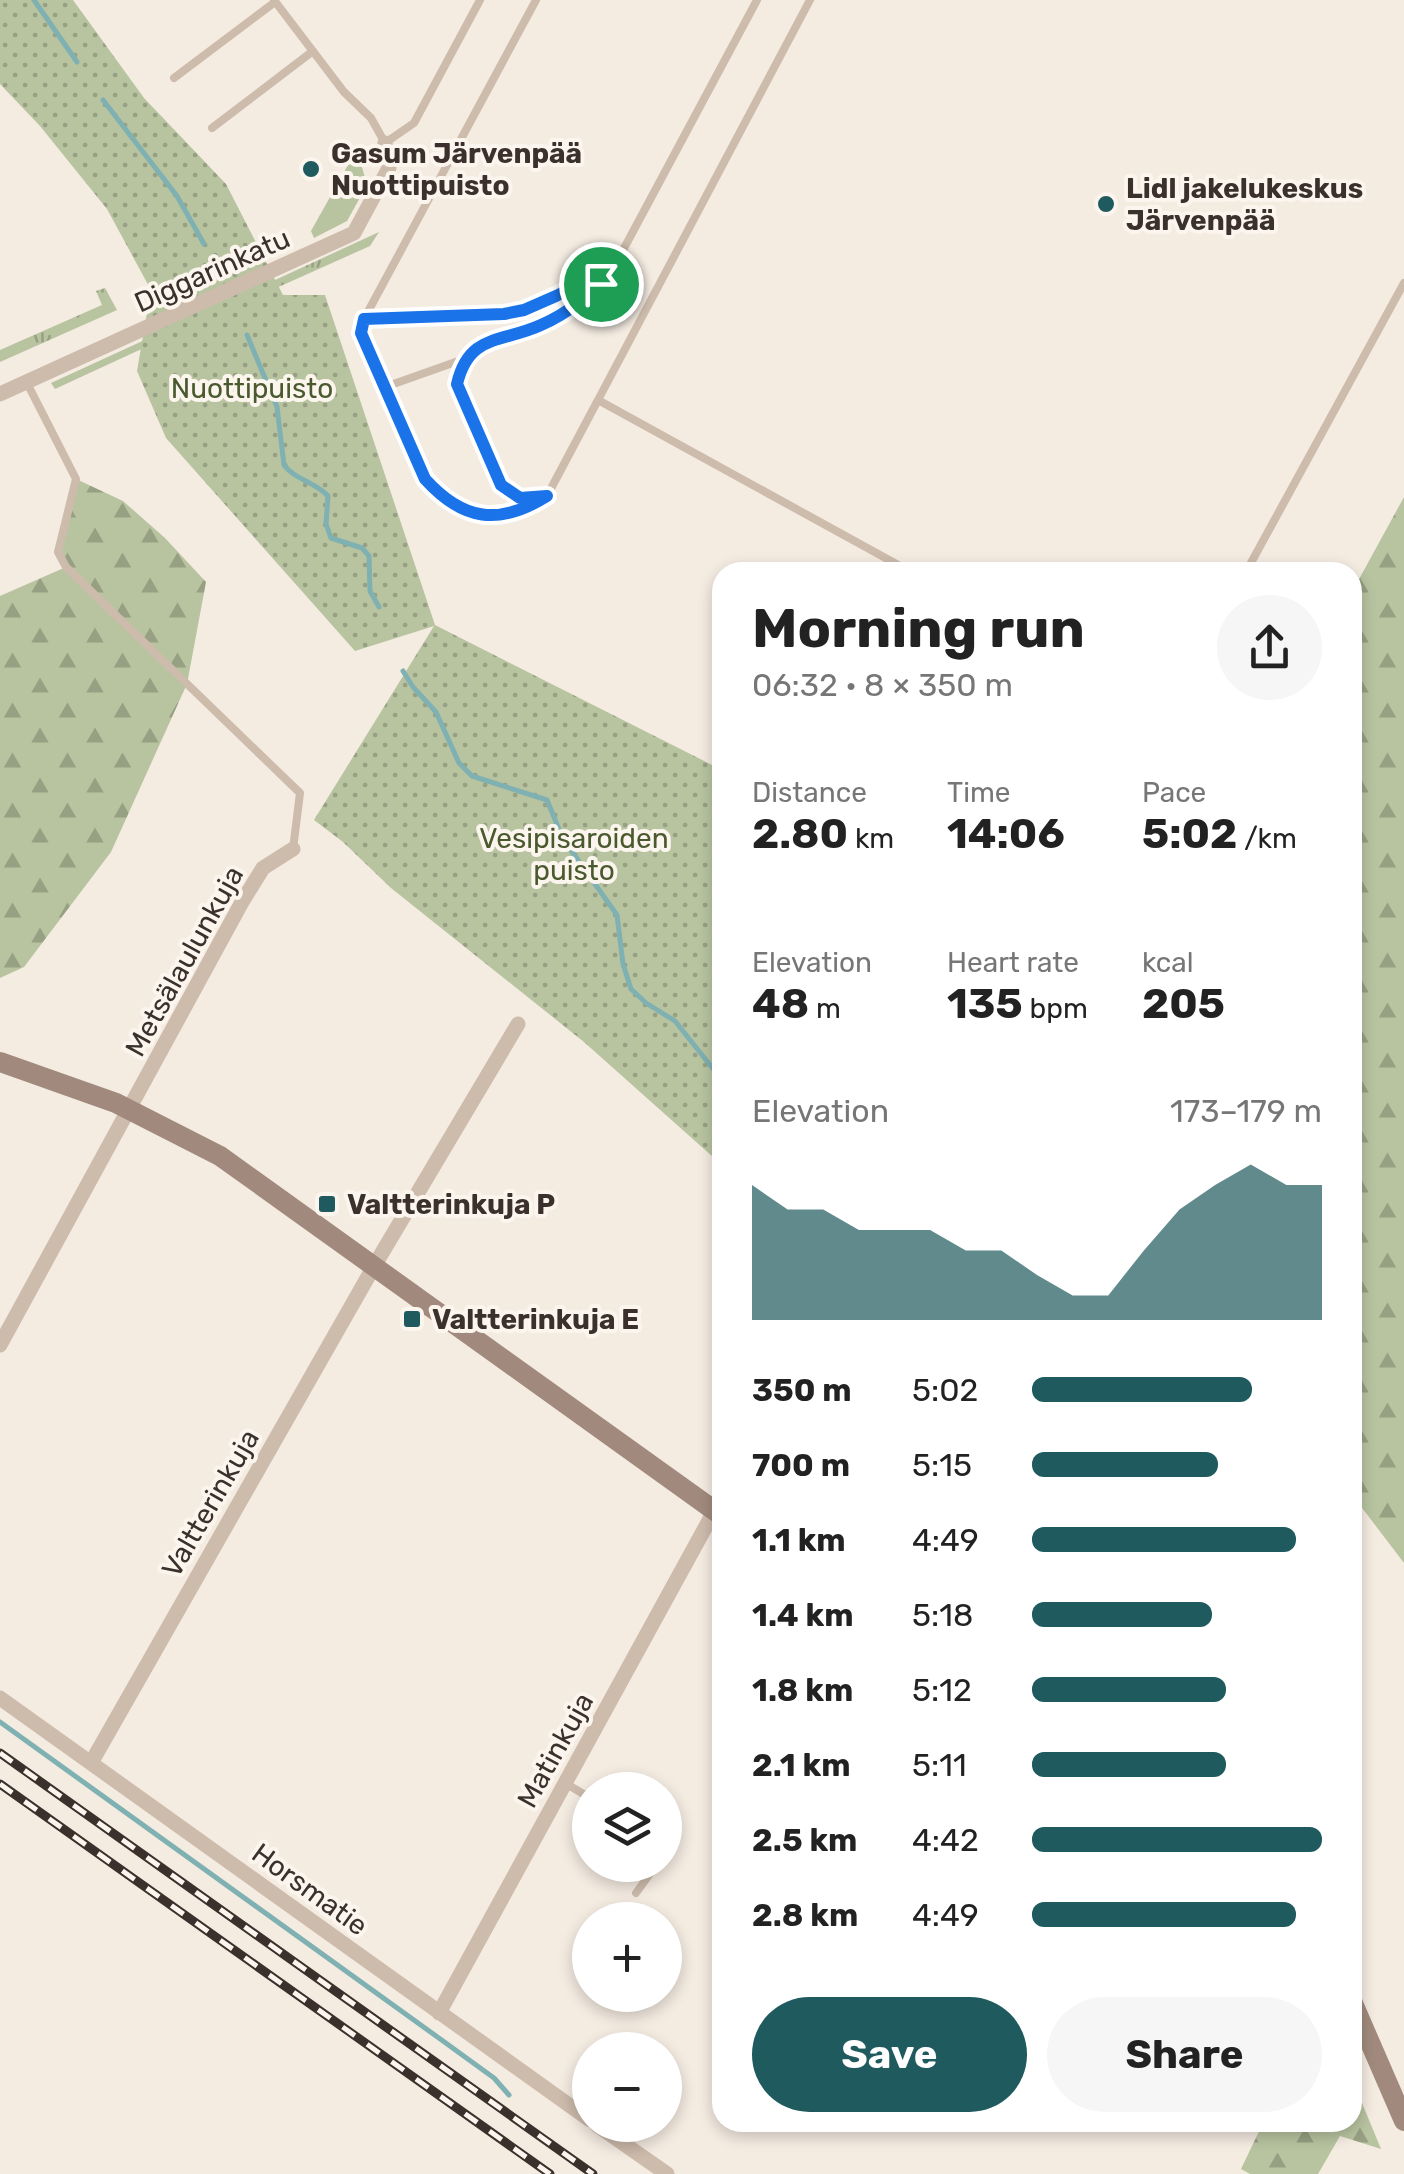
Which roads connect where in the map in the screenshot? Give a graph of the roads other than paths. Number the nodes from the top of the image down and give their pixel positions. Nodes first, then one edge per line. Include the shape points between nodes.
1 (480, 0) edge
2 (536, 0) edge
3 (757, 0) edge
4 (810, 0) edge
5 (274, 1) edge
6 (313, 51) junction
7 (174, 78) dead end
8 (212, 128) dead end
9 (385, 143) junction
10 (614, 267) junction
11 (1404, 283) edge
12 (364, 319) junction
13 (464, 360) junction
14 (26, 382) junction
15 (385, 387) junction
16 (0, 394) edge
17 (598, 400) junction
18 (547, 496) junction
19 (893, 562) edge
20 (1251, 562) edge
21 (293, 848) joint
22 (518, 1024) dead end
23 (0, 1062) edge
24 (131, 1110) junction
25 (374, 1268) junction
26 (0, 1345) edge
27 (712, 1502) edge
28 (712, 1522) edge
29 (0, 1698) edge
30 (90, 1762) junction
31 (565, 1784) junction
32 (572, 1788) edge
33 (644, 1882) edge
34 (636, 1893) dead end
35 (439, 2013) junction
36 (1362, 2020) edge
37 (1400, 2094) edge
38 (572, 2107) edge
39 (1404, 2121) edge
40 (622, 2142) edge
41 (668, 2174) edge

1 - 9 lane via 414,123
2 - 12 lane
3 - 10 lane
4 - 17 lane
5 - 6 lane
5 - 7 lane
6 - 8 lane
6 - 9 lane
9 - 14 street, Diggarinkatu via 389,168 354,233
10 - 12 lane via 524,310
10 - 13 lane via 586,299
11 - 20 lane
12 - 15 lane via 361,333
13 - 15 lane
13 - 18 lane via 457,384 501,485 520,498
14 - 16 street, Diggarinkatu
14 - 21 lane via 76,479 58,552 66,567 300,793
15 - 18 lane via 425,479 442,497 490,518 521,512
17 - 18 lane
17 - 19 lane
21 - 24 street, Metsälaulunkuja via 263,868
22 - 25 street, Valtterinkuja
23 - 24 street
24 - 25 street via 220,1156
24 - 26 street, Metsälaulunkuja
25 - 27 street
25 - 30 street, Valtterinkuja
28 - 31 street, Matinkuja
29 - 30 street, Horsmatie
30 - 35 street, Horsmatie
31 - 32 lane
31 - 35 street, Matinkuja
33 - 34 lane
35 - 38 street, Horsmatie
36 - 37 street
37 - 39 street
40 - 41 street

